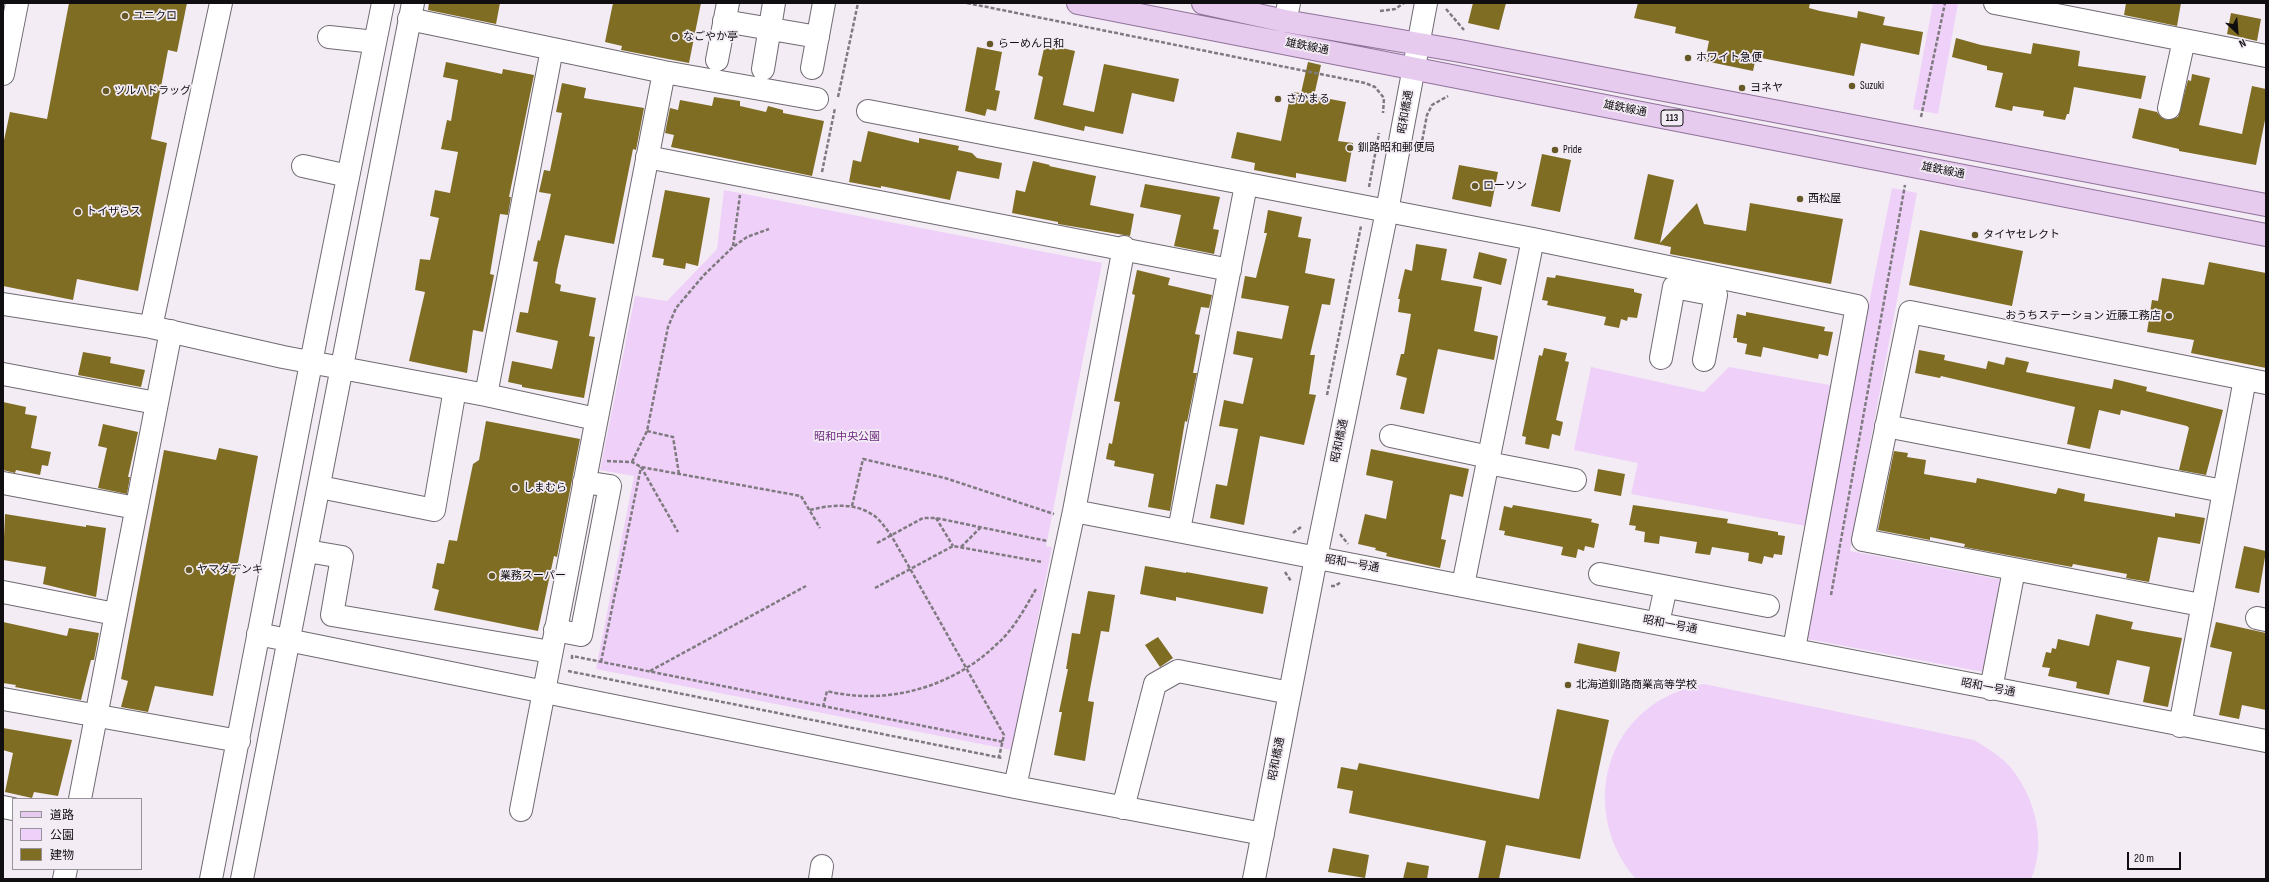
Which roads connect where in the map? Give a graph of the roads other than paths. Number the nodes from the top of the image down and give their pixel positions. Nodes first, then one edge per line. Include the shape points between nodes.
1 (17, 3) edge
2 (221, 3) edge
3 (383, 3) edge
4 (774, 3) edge
5 (824, 3) edge
6 (1078, 3) edge
7 (1203, 3) edge
8 (1994, 3) edge
9 (1436, 7) edge
10 (411, 11) edge
11 (726, 12) edge
12 (1287, 12) edge
13 (770, 29) junction
14 (329, 37) dead end
15 (818, 37) junction
16 (2184, 40) junction
17 (375, 42) junction
18 (1418, 43) junction
19 (552, 49) junction
20 (2266, 56) edge
21 (717, 60) dead end
22 (812, 68) dead end
23 (1414, 68) junction
24 (763, 69) dead end
25 (664, 72) junction
26 (3, 74) edge
27 (817, 99) dead end
28 (2169, 108) dead end
29 (868, 111) dead end
30 (647, 157) junction
31 (303, 166) dead end
32 (348, 176) junction
33 (1246, 184) junction
34 (2266, 205) edge
35 (1387, 211) junction
36 (2266, 235) edge
37 (1533, 239) junction
38 (1124, 247) junction
39 (1230, 270) junction
40 (1694, 280) junction
41 (3, 304) edge
42 (161, 329) junction
43 (1661, 358) dead end
44 (1704, 360) dead end
45 (311, 363) junction
46 (343, 369) junction
47 (3, 374) edge
48 (2245, 379) junction
49 (2266, 383) edge
50 (455, 389) junction
51 (486, 395) junction
52 (156, 403) junction
53 (596, 419) junction
54 (1886, 426) junction
55 (1391, 436) dead end
56 (1489, 460) junction
57 (1576, 480) dead end
58 (584, 482) junction
59 (3, 483) edge
60 (320, 487) junction
61 (2223, 490) junction
62 (136, 508) junction
63 (1066, 513) junction
64 (1179, 530) junction
65 (307, 550) junction
66 (570, 552) junction
67 (597, 557) junction
68 (1316, 558) junction
69 (2014, 570) junction
70 (1600, 574) dead end
71 (1463, 585) junction
72 (1666, 586) junction
73 (3, 592) edge
74 (2201, 605) junction
75 (1768, 606) dead end
76 (115, 614) junction
77 (1658, 623) junction
78 (555, 630) junction
79 (258, 634) junction
80 (288, 641) junction
81 (1794, 649) junction
82 (549, 660) junction
83 (1991, 689) junction
84 (543, 691) junction
85 (1290, 693) junction
86 (3, 699) edge
87 (96, 717) junction
88 (2180, 726) junction
89 (238, 741) junction
90 (2266, 741) edge
91 (1015, 788) junction
92 (80, 798) edge
93 (1123, 808) junction
94 (521, 810) dead end
95 (1263, 834) junction
96 (212, 879) edge
97 (242, 879) edge
98 (1254, 879) edge

1 - 26 street
2 - 42 street
3 - 17 street
4 - 13 street
5 - 15 street
6 - 23 main road, 雄鉄線通 / 113
7 - 12 main road, 雄鉄線通 / 113
8 - 16 street
9 - 18 street, 昭和橋通
10 - 19 street
10 - 46 street
11 - 13 street
11 - 21 street
12 - 18 main road, 雄鉄線通 / 113
13 - 15 street
13 - 24 street
14 - 17 street
15 - 22 street
16 - 20 street
16 - 28 street
17 - 32 street
18 - 23 street, 昭和橋通
18 - 34 main road, 雄鉄線通 / 113
19 - 25 street
19 - 51 street
23 - 35 street, 昭和橋通
23 - 36 main road, 雄鉄線通 / 113
25 - 27 street
25 - 30 street
29 - 33 street
30 - 38 street
30 - 53 street
31 - 32 street
32 - 45 street
33 - 35 street
33 - 39 street
35 - 37 street
35 - 68 street, 昭和橋通
37 - 40 street
37 - 56 street
38 - 39 street
38 - 63 street
39 - 64 street
40 - 43 street via 1674,287
40 - 44 street via 1716,295
40 - 81 street via 1857,306
41 - 42 street
42 - 45 street
42 - 52 street
45 - 46 street
45 - 79 street
46 - 50 street
46 - 60 street
47 - 52 street
48 - 49 street
48 - 54 street via 1910,312
48 - 61 street
50 - 51 street
50 - 60 street via 434,510
51 - 53 street
52 - 62 street
53 - 58 street
54 - 61 street
54 - 69 street via 1863,540
55 - 56 street
56 - 57 street
56 - 71 street
58 - 66 street
58 - 67 street via 610,486
59 - 62 street
60 - 65 street
61 - 74 street
62 - 76 street
63 - 64 street, 昭和一号通
63 - 91 street
64 - 68 street, 昭和一号通
65 - 80 street
65 - 82 street via 342,557 332,615
66 - 67 street
66 - 78 street
67 - 78 street via 581,635
68 - 71 street, 昭和一号通
68 - 85 street, 昭和橋通
69 - 74 street
69 - 83 street
70 - 72 street
71 - 77 street, 昭和一号通
72 - 75 street
72 - 77 street
73 - 76 street
74 - 88 street
76 - 87 street
77 - 81 street, 昭和一号通
78 - 82 street
79 - 80 street
79 - 89 street
80 - 84 street
80 - 97 street
81 - 83 street, 昭和一号通
82 - 84 street
83 - 88 street, 昭和一号通
84 - 91 street
84 - 94 street
85 - 93 street via 1178,671 1155,684
85 - 95 street, 昭和橋通
86 - 87 street
87 - 89 street
87 - 92 street
88 - 90 street, 昭和一号通
89 - 96 street
91 - 93 street
93 - 95 street
95 - 98 street, 昭和橋通

